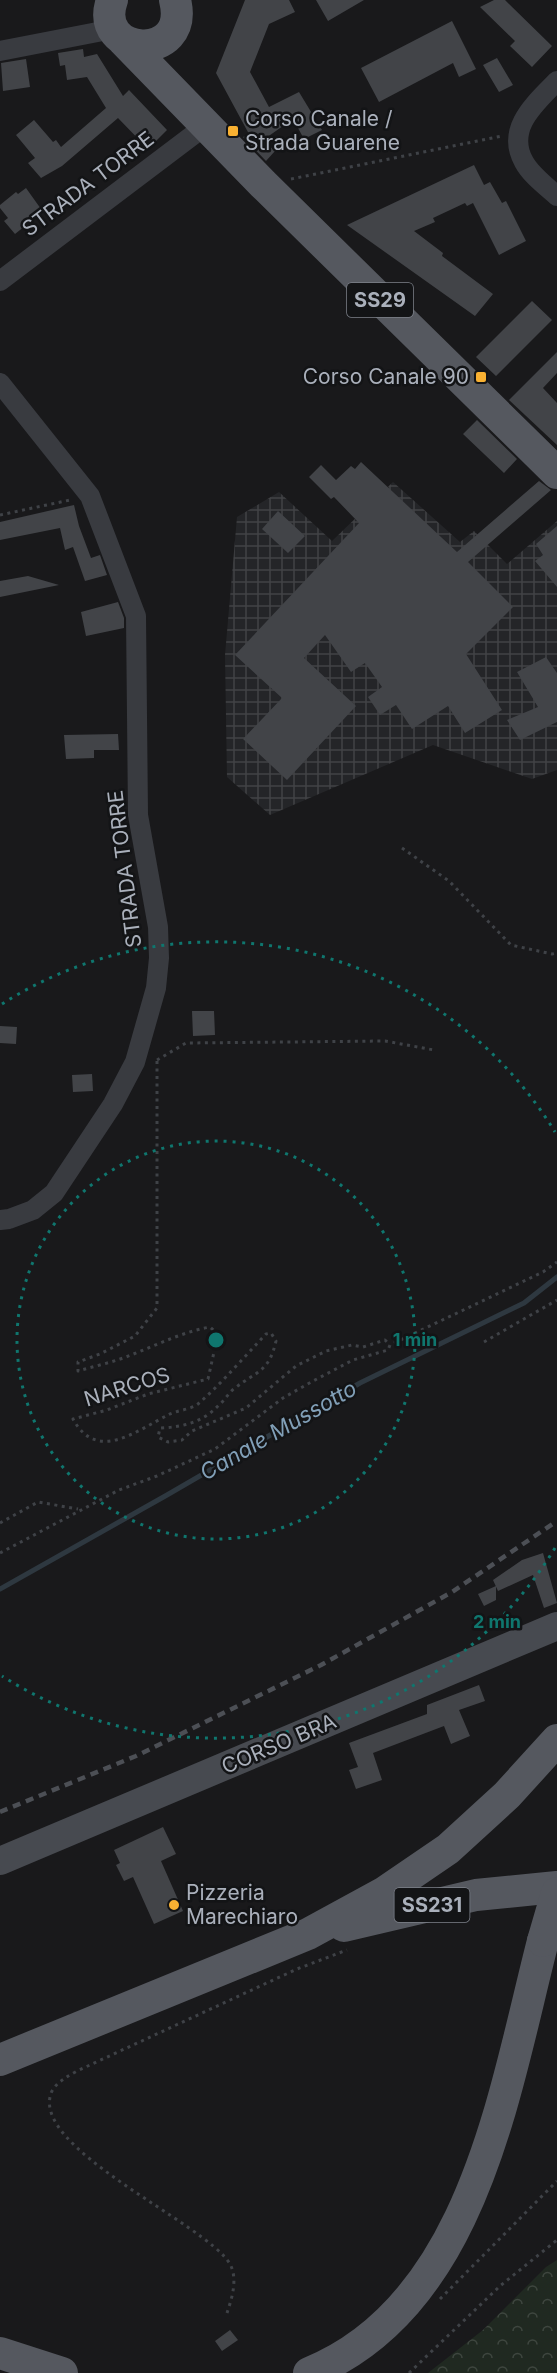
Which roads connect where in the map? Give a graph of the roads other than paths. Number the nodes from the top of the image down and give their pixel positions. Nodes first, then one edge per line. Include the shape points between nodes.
1 (176, 12) edge
2 (116, 23) edge
3 (0, 51) edge
4 (557, 81) edge
5 (205, 126) junction
6 (557, 196) edge
7 (0, 281) edge
8 (0, 383) edge
9 (557, 472) edge
10 (0, 1220) edge
11 (557, 1626) edge
12 (557, 1740) edge
13 (0, 1861) edge
14 (557, 1887) edge
15 (557, 1893) edge
16 (308, 1934) junction
17 (124, 2009) junction
18 (0, 2060) edge
19 (0, 2076) edge
20 (0, 2353) edge
21 (0, 2371) edge
22 (8, 2373) edge
23 (62, 2373) edge
24 (309, 2373) edge

1 - 2 main road via 151,46 131,45
1 - 5 main road via 173,73
2 - 3 street
2 - 5 main road
4 - 6 street via 525,114 518,132 523,162
5 - 7 street, STRADA TORRE
5 - 9 main road, SS29
8 - 10 street, STRADA TORRE via 90,496 136,616 138,815 158,927 159,958 156,988 135,1062 113,1104 54,1193 33,1210
11 - 13 street, CORSO BRA
12 - 16 main road via 507,1795 448,1849 385,1892
14 - 16 main road, SS231 via 476,1895
15 - 24 main road, bridge via 504,2096 478,2181 459,2224 424,2283 369,2338
16 - 17 main road, SS231
17 - 18 main road, SS231
17 - 19 main road via 32,2063
20 - 23 main road
21 - 22 main road

